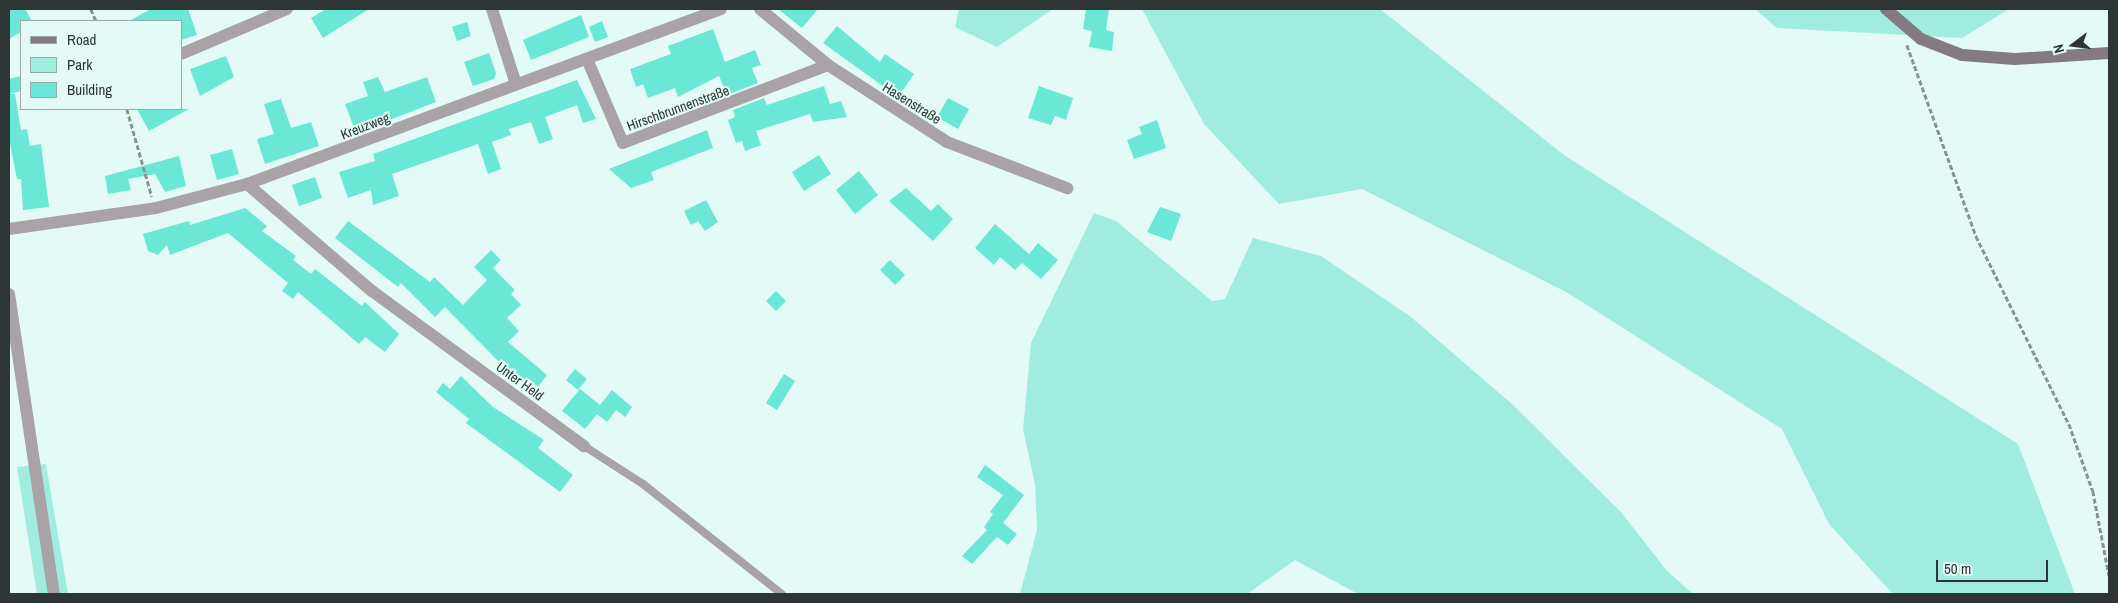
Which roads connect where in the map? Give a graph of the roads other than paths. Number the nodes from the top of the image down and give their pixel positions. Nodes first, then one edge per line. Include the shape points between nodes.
1 (287, 9) edge
2 (492, 9) edge
3 (721, 9) edge
4 (760, 9) edge
5 (1886, 9) edge
6 (2109, 53) edge
7 (182, 54) edge
8 (587, 59) junction
9 (828, 65) junction
10 (516, 84) junction
11 (247, 184) junction
12 (1067, 188) dead end
13 (9, 229) edge
14 (9, 294) edge
15 (584, 446) joint
16 (54, 594) edge
17 (782, 594) edge

1 - 7 street
2 - 10 street
3 - 8 street, Kreuzweg
4 - 9 street, Hasenstraße
5 - 6 main road via 1901,24 1940,48 1985,58
8 - 9 street, Hirschbrunnenstraße via 623,143
8 - 10 street, Kreuzweg
9 - 12 street, Hasenstraße via 947,142
10 - 11 street, Kreuzweg
11 - 13 street, Kreuzweg via 156,208
11 - 15 street, Unter Held via 372,291
14 - 16 street
15 - 17 lane, Unter Held via 643,484

